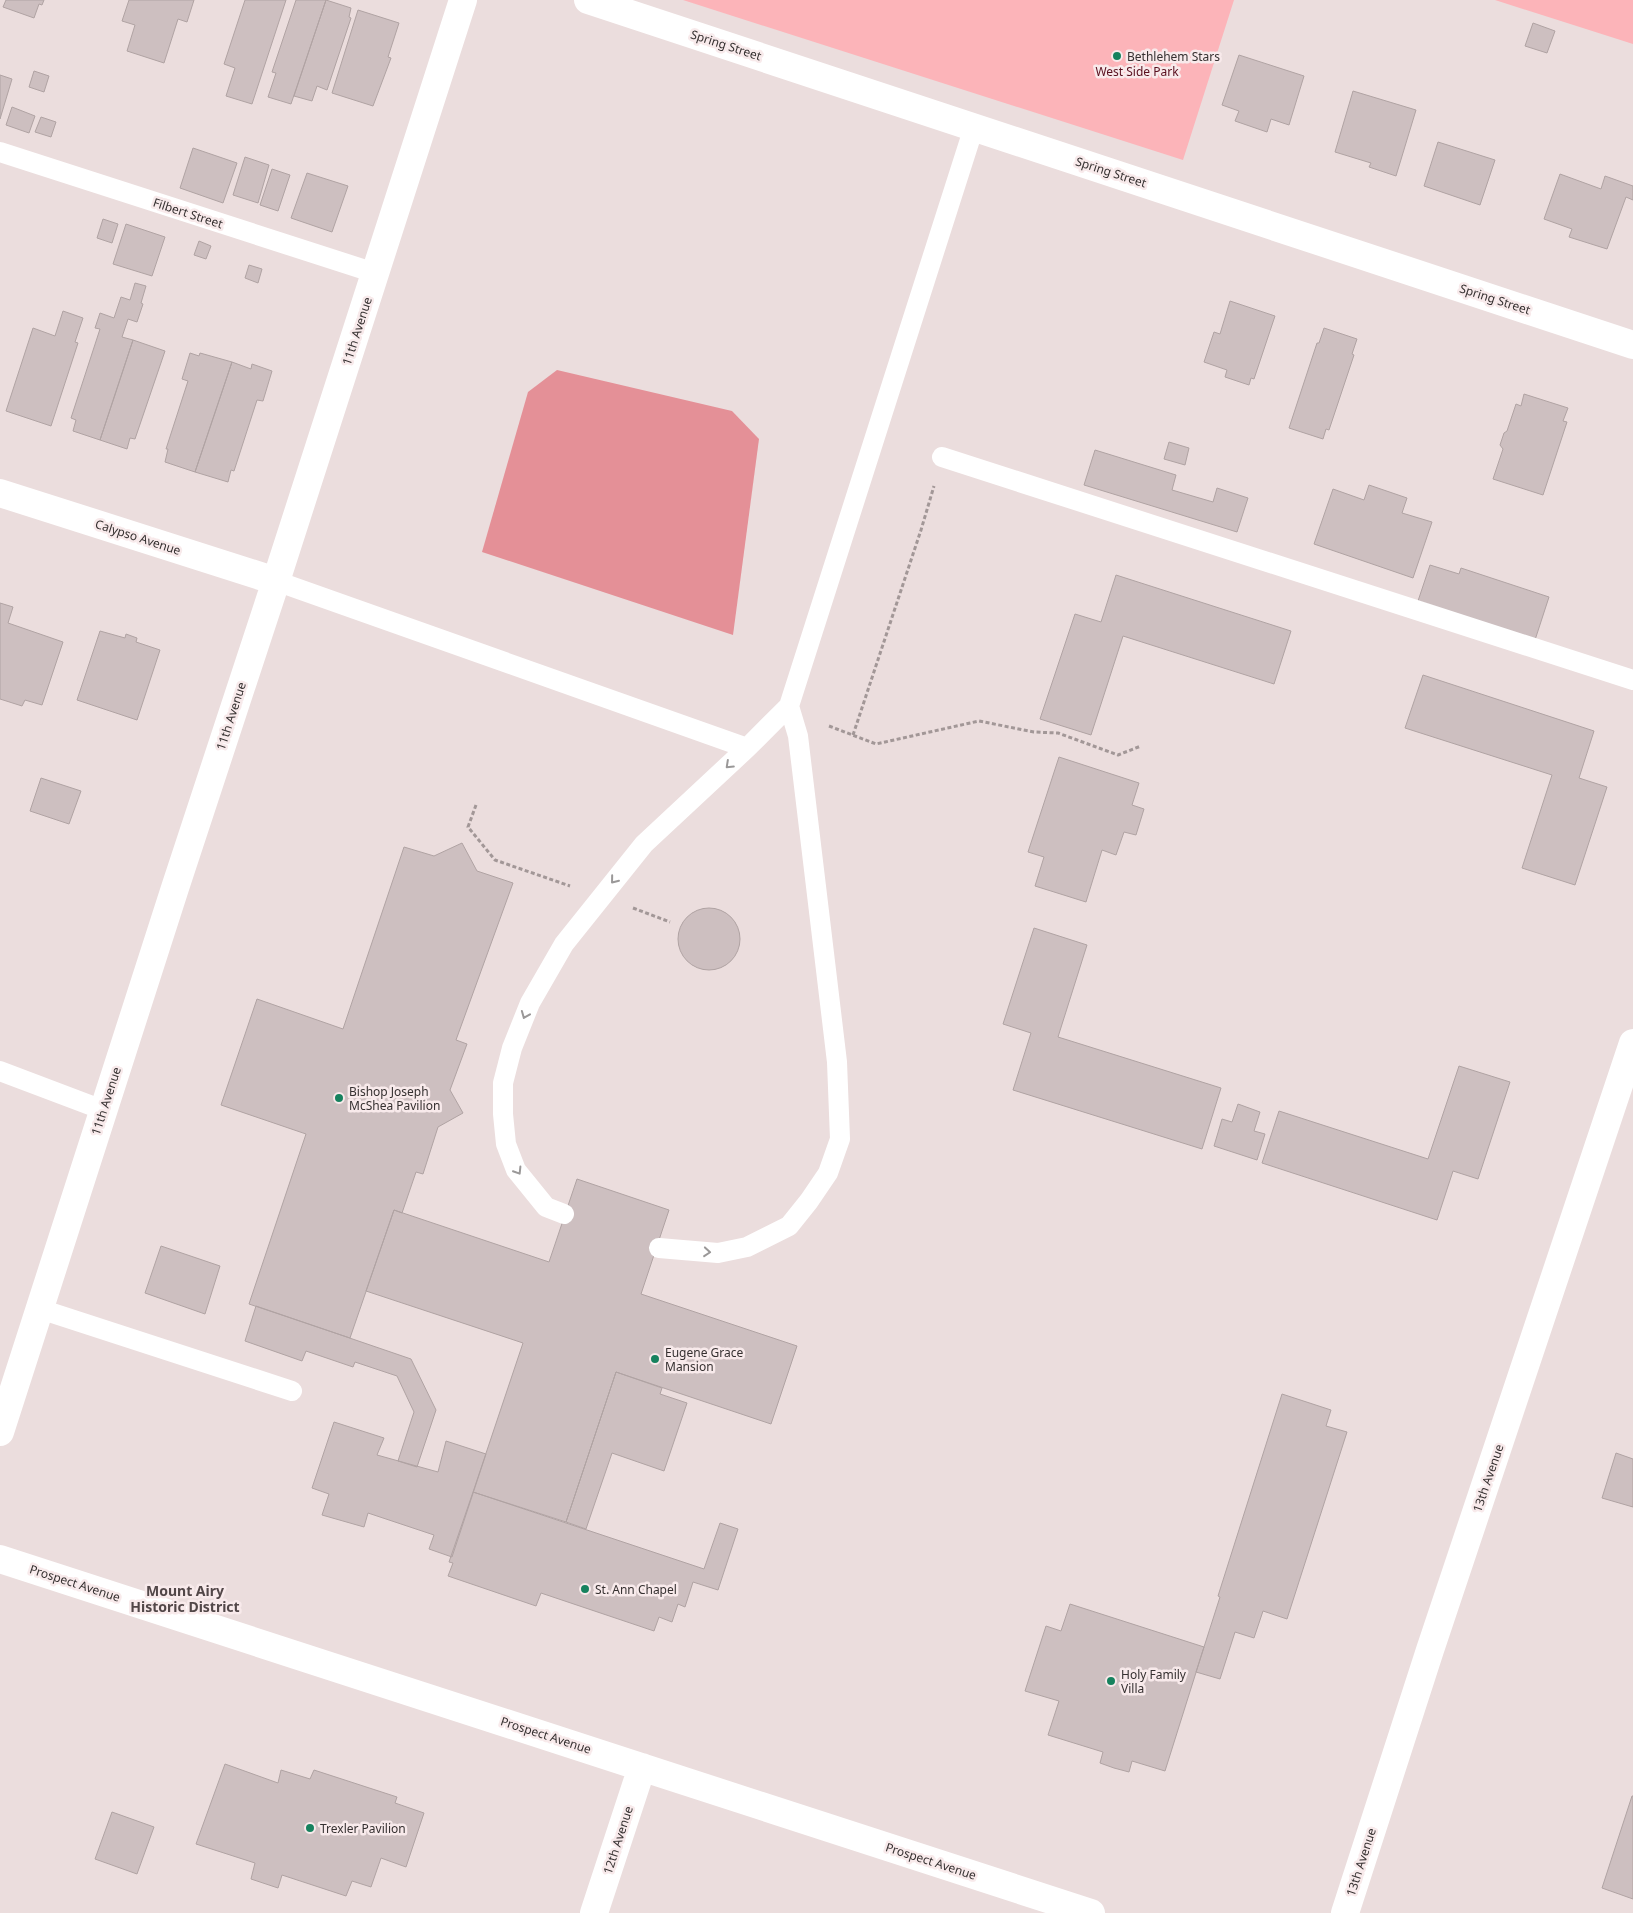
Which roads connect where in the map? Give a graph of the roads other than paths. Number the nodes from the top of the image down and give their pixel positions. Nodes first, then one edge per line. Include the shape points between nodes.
1 (464, 0) edge
2 (588, 0) edge
3 (974, 127) junction
4 (0, 152) edge
5 (375, 274) junction
6 (1633, 345) edge
7 (942, 457) road end
8 (0, 493) edge
9 (276, 581) junction
10 (1633, 680) edge
11 (788, 706) junction
12 (747, 748) junction
13 (1633, 1043) edge
14 (0, 1071) edge
15 (103, 1110) junction
16 (564, 1214) dead end
17 (659, 1248) dead end
18 (40, 1309) junction
19 (292, 1392) dead end
20 (0, 1432) edge
21 (0, 1559) edge
22 (642, 1767) junction
23 (594, 1913) edge
24 (1091, 1913) edge
25 (1345, 1913) edge

1 - 5 street, 11th Avenue
2 - 3 street, Spring Street
3 - 6 street, Spring Street
3 - 11 lane
4 - 5 lane, Filbert Street
5 - 9 street, 11th Avenue
7 - 10 lane
8 - 9 street, Calypso Avenue
9 - 12 lane
9 - 15 street, 11th Avenue
11 - 12 lane
17 -> 11 lane via 718,1253 747,1246 789,1226 828,1173 840,1140 837,1062 800,746
12 -> 16 lane via 644,844 564,944 530,1003 512,1048 503,1083 506,1144 516,1170 546,1207
13 - 25 street, 13th Avenue
14 - 15 lane
15 - 18 street, 11th Avenue
18 - 19 lane
18 - 20 street, 11th Avenue
21 - 22 street, Prospect Avenue
22 - 23 street, 12th Avenue
22 - 24 street, Prospect Avenue

